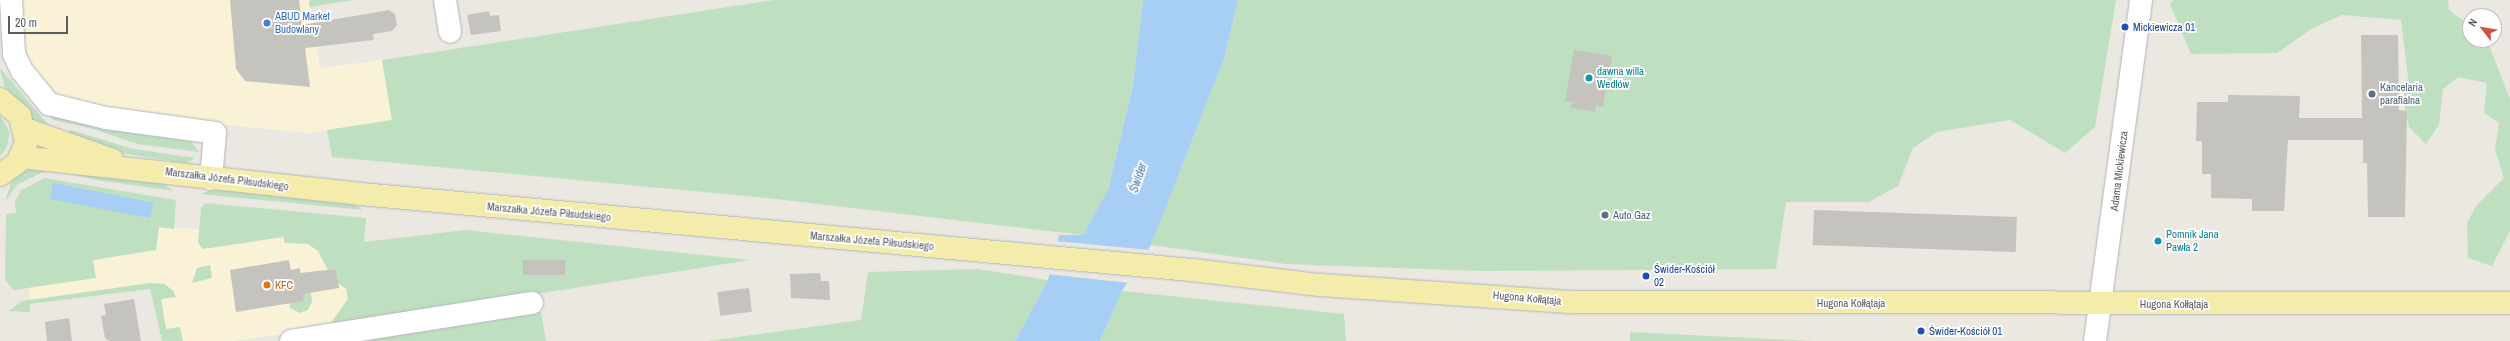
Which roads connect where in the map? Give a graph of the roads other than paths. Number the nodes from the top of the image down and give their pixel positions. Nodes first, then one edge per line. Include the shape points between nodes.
1 (11, 0) edge
2 (445, 0) edge
3 (2141, 0) edge
4 (450, 32) dead end
5 (0, 99) edge
6 (25, 129) junction
7 (20, 157) junction
8 (127, 166) junction
9 (0, 174) edge
10 (211, 179) junction
11 (1192, 270) joint
12 (2100, 302) junction
13 (532, 303) dead end
14 (2510, 303) edge
15 (291, 341) edge
16 (2095, 341) edge

1 - 10 street via 14,54 22,71 49,104 106,118 215,133
2 - 4 street
3 - 12 street, Adama Mickiewicza
5 - 6 main road via 20,116
6 - 7 main road via 26,143
6 - 8 main road, Marszałka Józefa Piłsudskiego via 102,154
7 - 8 main road, Marszałka Józefa Piłsudskiego
7 - 9 main road
8 - 10 main road, Marszałka Józefa Piłsudskiego
10 - 11 main road, Marszałka Józefa Piłsudskiego
11 - 12 main road, Hugona Kołłątaja via 1320,286 1572,302
12 - 14 main road, Hugona Kołłątaja
12 - 16 street, Adama Mickiewicza
13 - 15 street

